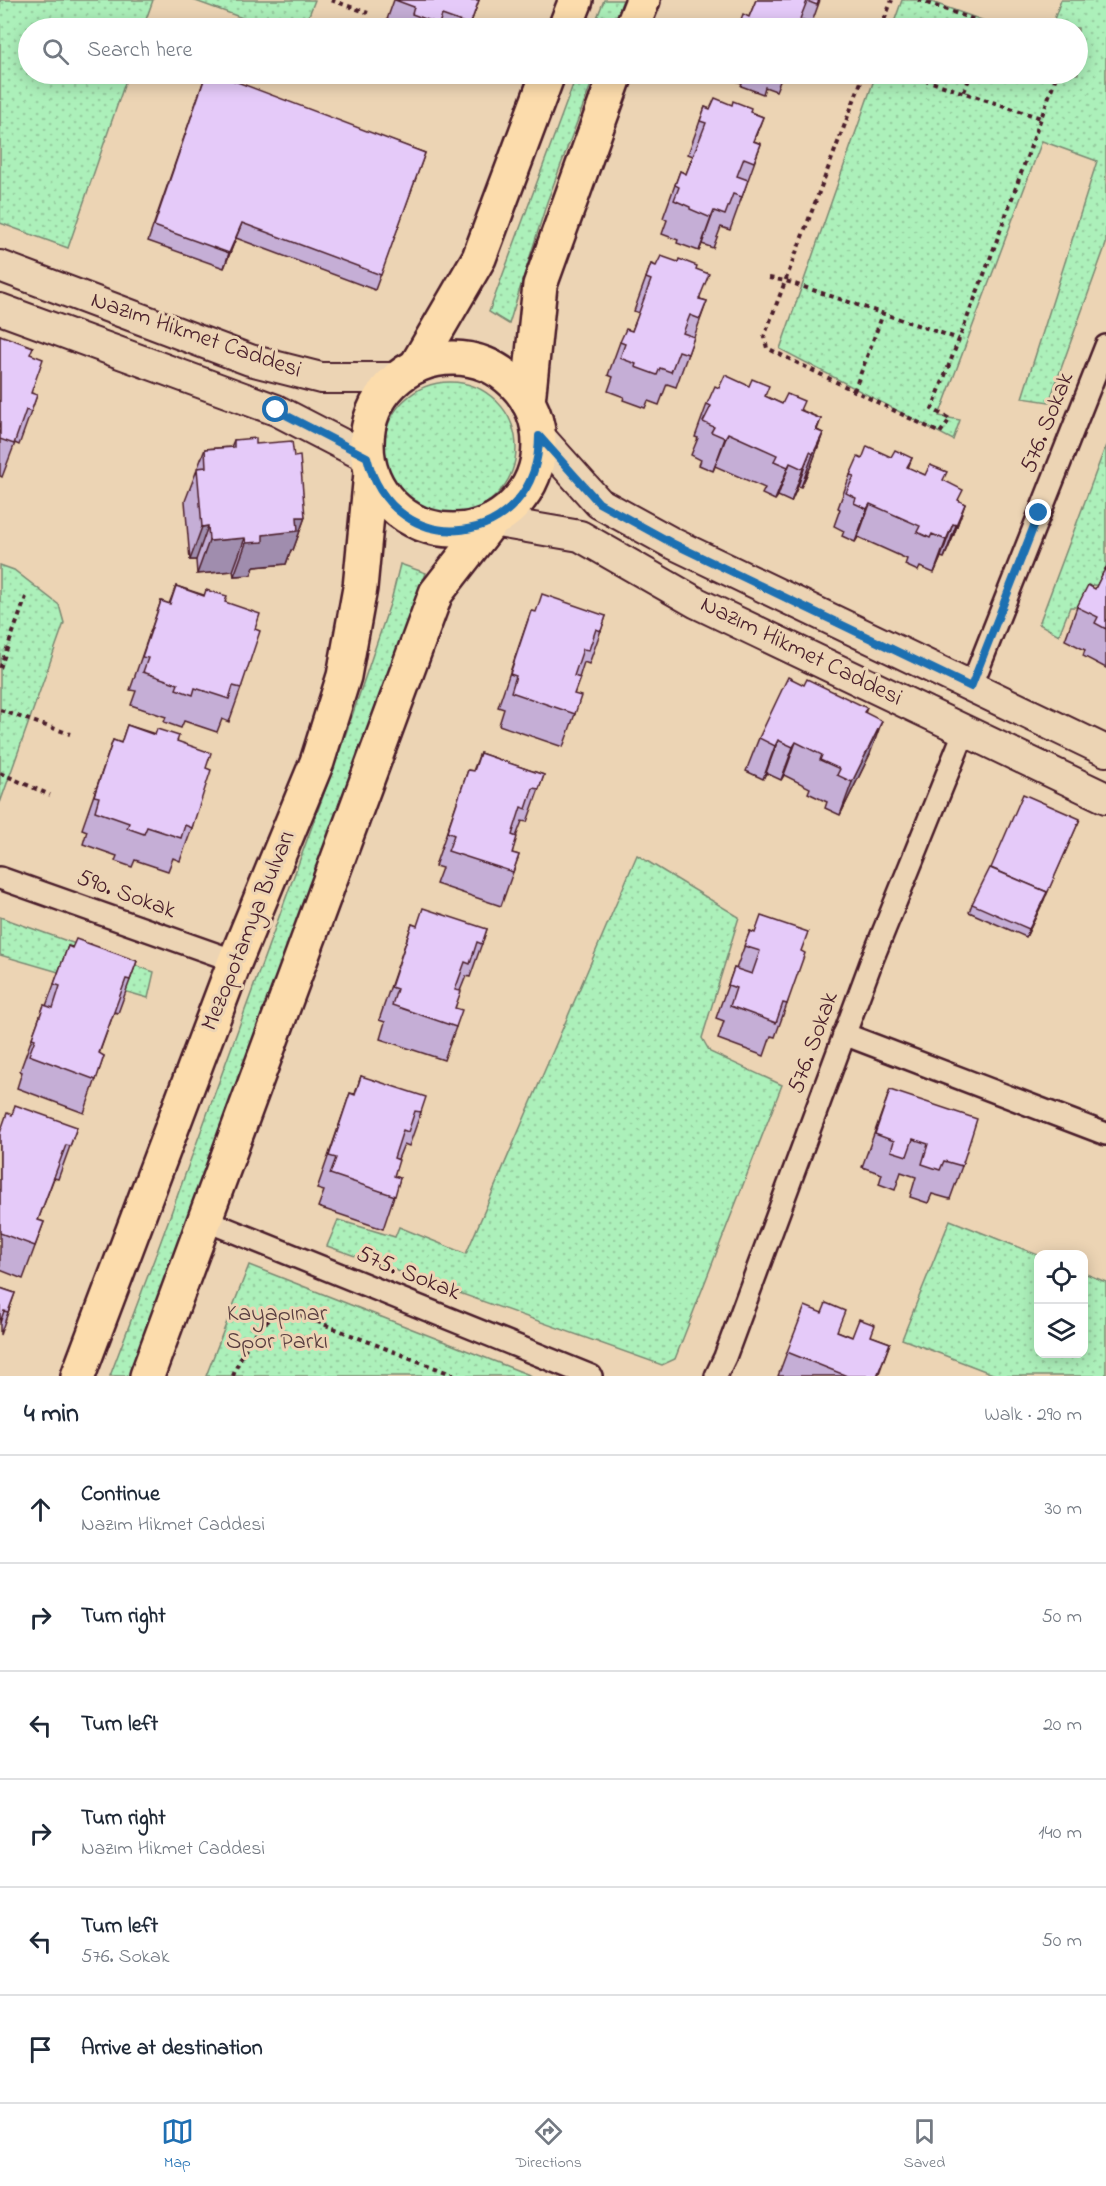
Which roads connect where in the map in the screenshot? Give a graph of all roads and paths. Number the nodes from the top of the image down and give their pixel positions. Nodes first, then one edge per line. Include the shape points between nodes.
1 (331, 0) edge
2 (576, 0) edge
3 (643, 0) edge
4 (892, 0) edge
5 (918, 0) edge
6 (368, 13) dead end
7 (569, 18) edge
8 (637, 18) edge
9 (885, 18) edge
10 (965, 18) edge
11 (544, 84) edge
12 (612, 84) edge
13 (860, 84) edge
14 (939, 84) edge
15 (967, 84) edge
16 (1053, 84) edge
17 (964, 92) junction
18 (1041, 118) junction
19 (0, 266) edge
20 (769, 278) dead end
21 (786, 281) junction
22 (0, 309) edge
23 (884, 314) junction
24 (960, 339) junction
25 (1106, 346) edge
26 (407, 372) junction
27 (854, 391) junction
28 (528, 402) junction
29 (539, 436) junction
30 (369, 465) junction
31 (492, 521) junction
32 (26, 597) dead end
33 (0, 648) edge
34 (6, 650) junction
35 (0, 668) edge
36 (971, 687) junction
37 (0, 710) edge
38 (965, 730) junction
39 (70, 734) dead end
40 (1106, 752) edge
41 (0, 773) edge
42 (51, 795) dead end
43 (1106, 798) edge
44 (0, 878) edge
45 (235, 961) junction
46 (844, 1034) junction
47 (1106, 1134) edge
48 (205, 1220) junction
49 (78, 1376) edge
50 (147, 1376) edge
51 (233, 1376) edge
52 (456, 1376) edge
53 (591, 1376) edge
54 (716, 1376) edge

1 - 6 path
2 - 7 main road
3 - 8 main road
4 - 9 path
5 - 10 path
11 - 26 main road via 479,258
12 - 28 main road via 540,285
13 - 21 path
14 - 17 path
15 - 17 path
16 - 18 path
17 - 18 path
18 - 24 path
19 - 26 main road, Nazım Hikmet Caddesi via 250,360 321,378
20 - 21 path
21 - 23 path
21 - 27 path via 764,337 767,348
22 - 30 main road, Nazım Hikmet Caddesi via 276,410
23 - 24 path
23 - 27 path
24 - 27 path via 932,409 950,419 939,433
25 - 36 street, 576. Sokak
26 - 28 main road via 447,358 463,358 508,377
26 - 30 main road via 385,391 372,414 366,439
28 - 29 main road
29 - 31 main road via 536,470 529,486 507,512
29 - 36 main road, Nazım Hikmet Caddesi via 599,503 672,543
30 - 31 main road via 388,502 420,525 460,530
30 - 45 main road, Mezopotamya Bulvarı via 360,588 344,676 317,762
31 - 38 main road, Nazım Hikmet Caddesi via 580,536 698,603
31 - 48 main road via 436,593
32 - 34 path
33 - 34 path
34 - 35 path
36 - 40 main road, Nazım Hikmet Caddesi
37 - 39 path
38 - 43 main road, Nazım Hikmet Caddesi
38 - 46 street, 576. Sokak
41 - 42 path
44 - 45 street, 590. Sokak
45 - 49 main road, Mezopotamya Bulvarı
46 - 47 street
46 - 54 street, 576. Sokak
48 - 50 main road
48 - 53 street, 575. Sokak
51 - 52 path via 240,1356 261,1327 279,1315 300,1315

